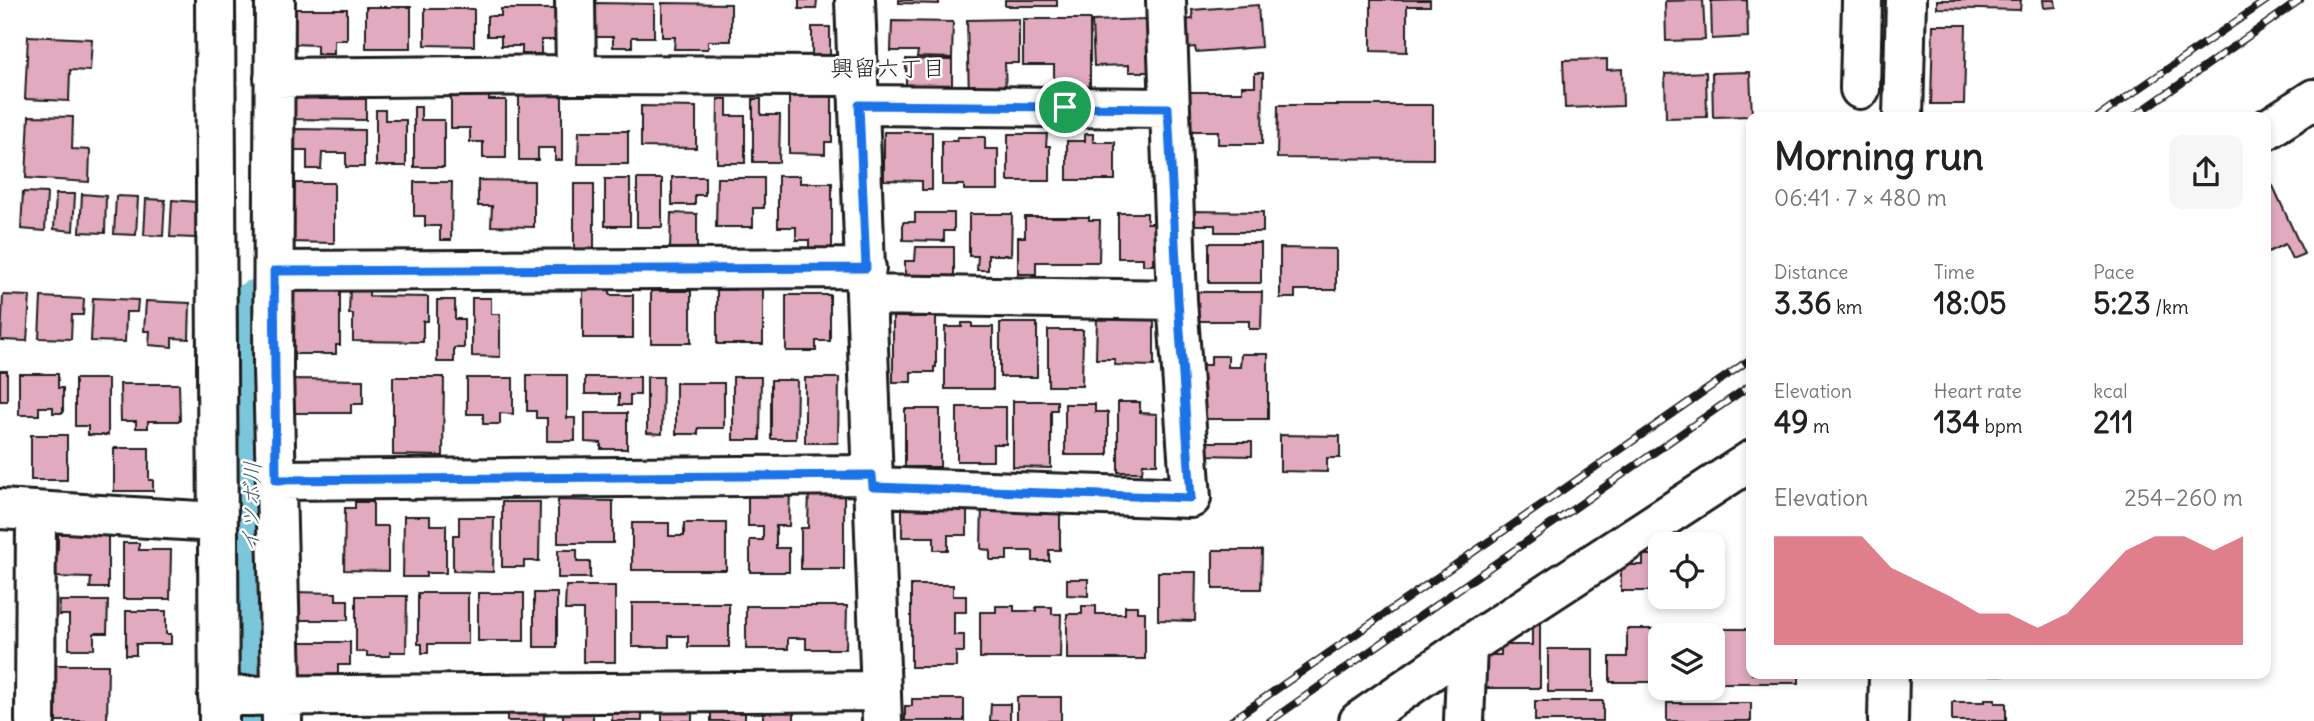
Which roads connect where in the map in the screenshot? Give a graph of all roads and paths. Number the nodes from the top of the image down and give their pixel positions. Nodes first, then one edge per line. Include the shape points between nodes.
1 (215, 0) edge
2 (275, 0) edge
3 (575, 0) edge
4 (855, 0) edge
5 (1166, 0) edge
6 (1862, 0) edge
7 (1906, 0) edge
8 (576, 75) junction
9 (274, 78) junction
10 (1860, 89) dead end
11 (858, 90) junction
12 (2314, 99) edge
13 (1168, 108) junction
14 (1903, 112) edge
15 (2271, 127) edge
16 (274, 271) junction
17 (867, 281) junction
18 (1178, 300) junction
19 (1746, 464) edge
20 (276, 480) junction
21 (872, 481) junction
22 (18, 510) edge
23 (216, 522) junction
24 (1467, 646) junction
25 (1889, 679) edge
26 (251, 704) edge
27 (881, 706) edge
28 (36, 721) edge
29 (1359, 721) edge
30 (1464, 721) edge
31 (1888, 721) edge

1 - 23 street
2 - 9 street
3 - 8 street
4 - 11 street
5 - 13 street
6 - 10 street
7 - 14 street
8 - 9 street
8 - 11 street
9 - 16 street
11 - 13 street
11 - 17 street
12 - 15 street
13 - 18 street
16 - 17 street
16 - 20 street
17 - 18 street
17 - 21 street
18 - 21 street via 1191,498
19 - 24 street
20 - 21 street
20 - 26 street
21 - 27 street
22 - 23 street
22 - 28 street
23 - 26 street
24 - 29 street
24 - 30 street
25 - 31 street
26 - 27 street

